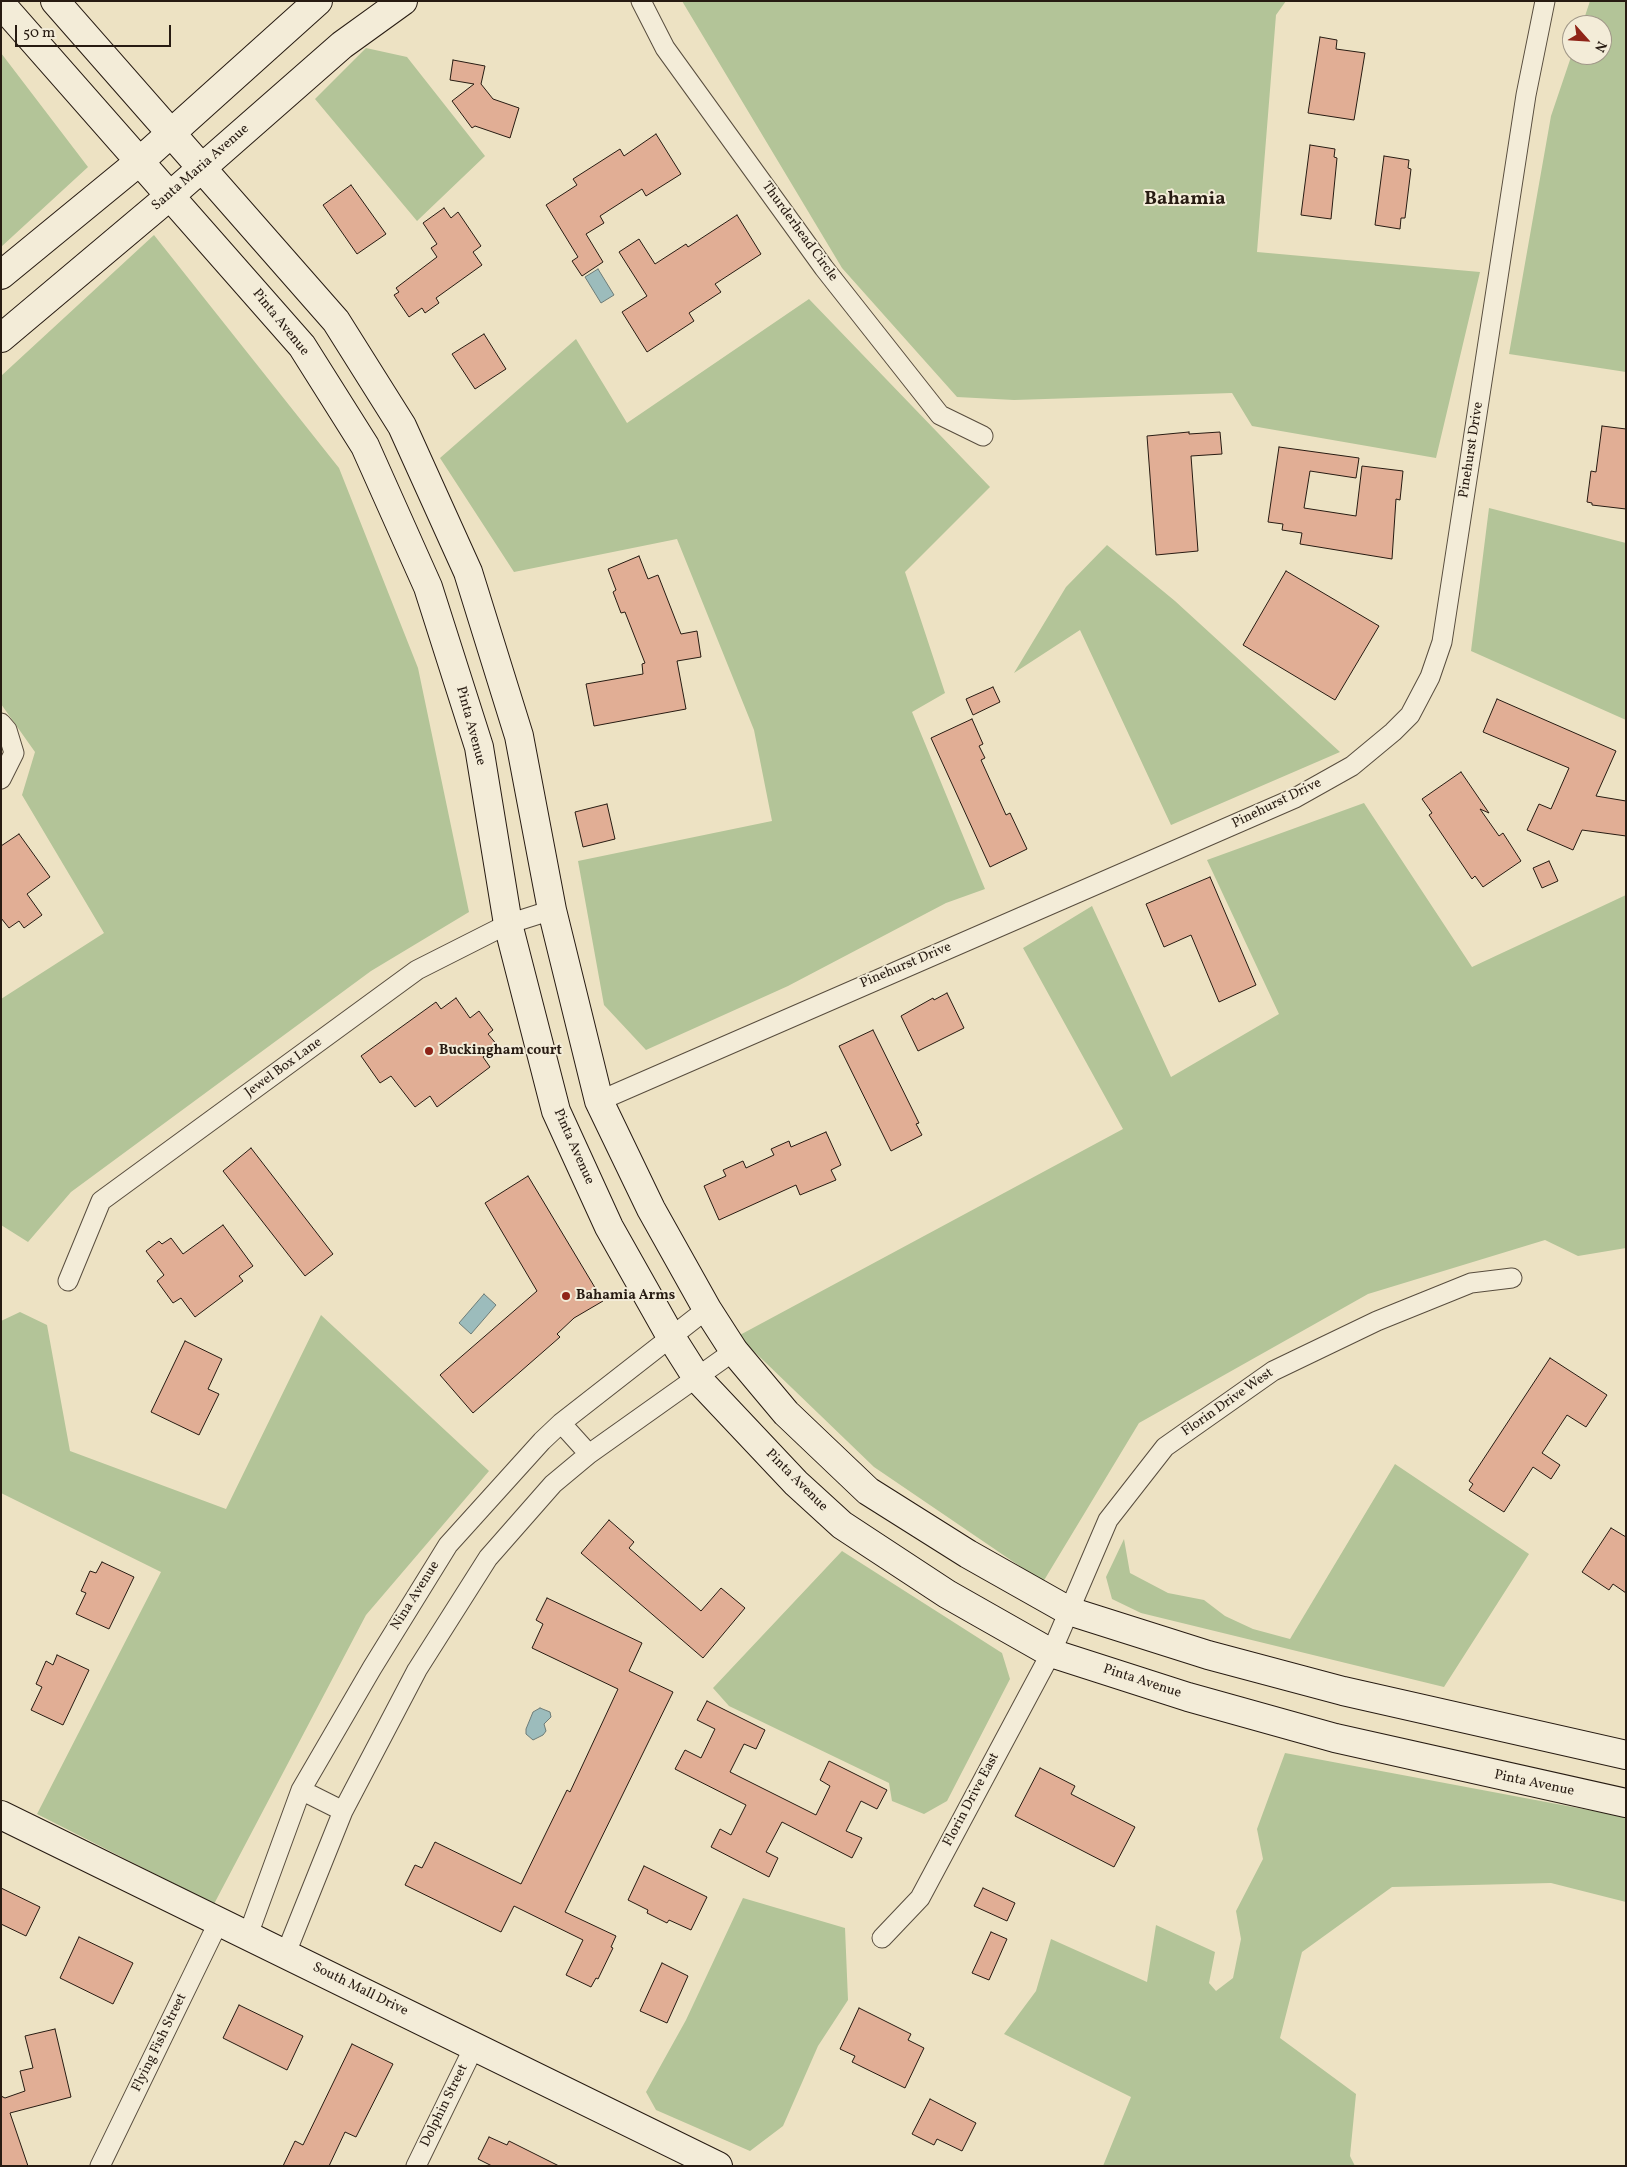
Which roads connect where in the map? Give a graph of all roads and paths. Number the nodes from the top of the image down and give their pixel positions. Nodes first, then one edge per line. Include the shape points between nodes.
1 (55, 1) edge
2 (318, 1) edge
3 (403, 1) edge
4 (641, 1) edge
5 (1545, 1) edge
6 (1, 4) edge
7 (171, 133) junction
8 (140, 160) junction
9 (202, 167) junction
10 (171, 195) junction
11 (1, 275) edge
12 (1, 338) edge
13 (984, 436) dead end
14 (468, 572) junction
15 (428, 587) junction
16 (1, 722) edge
17 (1, 779) edge
18 (552, 910) junction
19 (508, 924) junction
20 (599, 1101) junction
21 (1512, 1278) dead end
22 (68, 1281) dead end
23 (708, 1309) junction
24 (671, 1337) junction
25 (734, 1351) junction
26 (697, 1378) junction
27 (561, 1423) junction
28 (589, 1454) junction
29 (1069, 1611) junction
30 (1050, 1653) junction
31 (1626, 1755) edge
32 (301, 1790) junction
33 (1626, 1803) edge
34 (343, 1811) junction
35 (1, 1815) edge
36 (219, 1921) junction
37 (248, 1935) junction
38 (882, 1938) dead end
39 (286, 1953) junction
40 (474, 2047) junction
41 (100, 2166) edge
42 (416, 2166) edge
43 (718, 2166) edge

1 - 7 street
2 - 7 street
3 - 9 street, Santa Maria Avenue via 342,45
4 - 13 street, Thurderhead Circle via 665,48 824,268 940,415
5 - 20 street, Pinehurst Drive via 1526,95 1442,642 1430,677 1410,715 1352,766 1295,798
6 - 8 street, Pinta Avenue
7 - 8 street
7 - 9 street
8 - 10 street, Pinta Avenue
8 - 11 street
9 - 10 street, Santa Maria Avenue
9 - 14 street via 336,321 402,426
10 - 12 street, Santa Maria Avenue
10 - 15 street, Pinta Avenue via 302,346 365,446
14 - 15 street
14 - 18 street via 519,736
15 - 19 street, Pinta Avenue via 478,747
16 - 17 street via 14,754
18 - 19 street, Jewel Box Lane
18 - 20 street
19 - 22 street, Jewel Box Lane via 418,970 101,1201
19 - 24 street, Pinta Avenue via 556,1111 609,1227
20 - 23 street via 651,1209
21 - 29 street, Florin Drive West via 1471,1283 1377,1320 1281,1367 1165,1447 1108,1520
23 - 24 street, Nina Avenue
23 - 25 street
24 - 26 street, Pinta Avenue
24 - 27 street, Nina Avenue
25 - 26 street
25 - 29 street via 786,1413 868,1490 968,1554
26 - 28 street
26 - 30 street, Pinta Avenue via 796,1483 842,1526 947,1594
27 - 28 street
27 - 32 street, Nina Avenue via 448,1544
28 - 34 street via 553,1484 488,1558 417,1670
29 - 30 street, Florin Drive West
29 - 31 street via 1208,1655 1343,1691
30 - 33 street, Pinta Avenue via 1188,1697 1335,1738
30 - 38 street, Florin Drive East via 920,1898
32 - 34 street
32 - 37 street, Nina Avenue
34 - 39 street
35 - 36 street, South Mall Drive
36 - 37 street, South Mall Drive
36 - 41 street, Flying Fish Street
37 - 39 street, South Mall Drive
39 - 40 street, South Mall Drive
40 - 42 street, Dolphin Street
40 - 43 street, South Mall Drive

